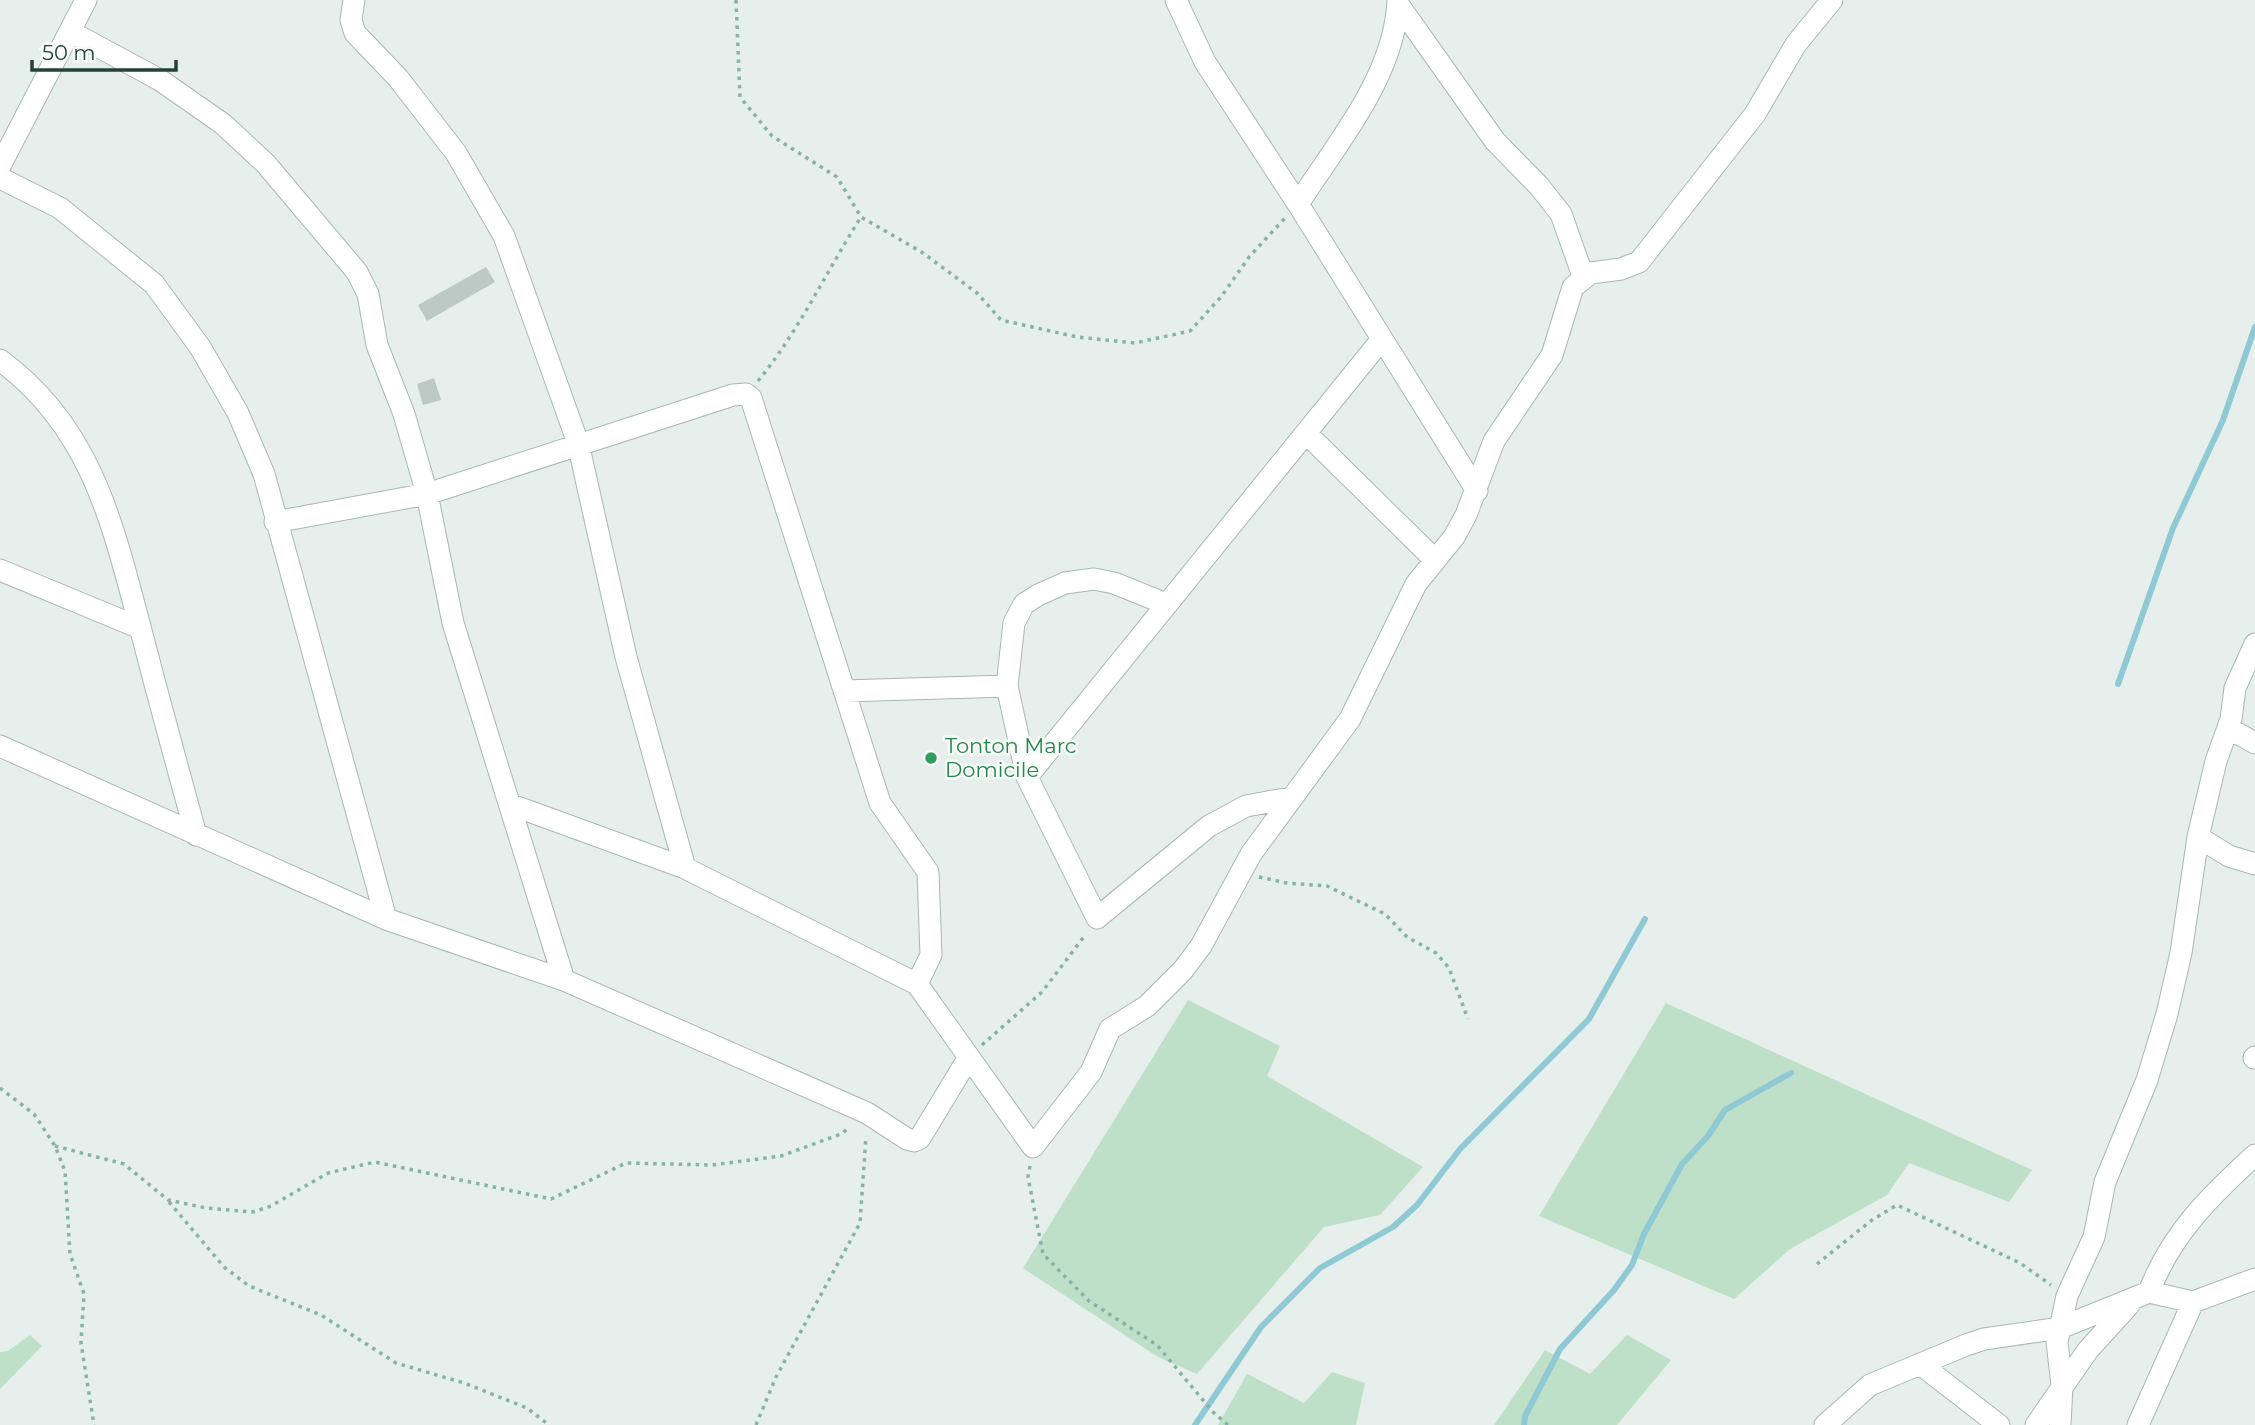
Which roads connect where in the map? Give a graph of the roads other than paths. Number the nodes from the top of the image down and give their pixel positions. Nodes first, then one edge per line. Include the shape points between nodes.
1 (86, 0) edge
2 (354, 0) edge
3 (1176, 0) edge
4 (1832, 0) edge
5 (1398, 2) edge
6 (71, 32) junction
7 (0, 166) edge
8 (0, 178) edge
9 (1298, 204) junction
10 (1583, 276) junction
11 (1382, 339) junction
12 (0, 360) edge
13 (1306, 433) junction
14 (578, 443) junction
15 (1477, 491) junction
16 (427, 494) junction
17 (275, 522) junction
18 (1435, 560) junction
19 (0, 570) edge
20 (1166, 604) junction
21 (140, 628) junction
22 (2255, 644) edge
23 (1007, 686) junction
24 (844, 691) junction
25 (2228, 728) junction
26 (2255, 743) edge
27 (0, 746) edge
28 (1027, 777) junction
29 (1290, 798) junction
30 (512, 805) junction
31 (195, 835) junction
32 (2199, 838) junction
33 (2255, 864) edge
34 (685, 868) junction
35 (386, 919) junction
36 (564, 980) junction
37 (917, 984) junction
38 (969, 1056) junction
39 (2255, 1155) edge
40 (2255, 1279) edge
41 (2143, 1294) junction
42 (2193, 1302) junction
43 (2060, 1328) junction
44 (1920, 1364) junction
45 (2062, 1385) junction
46 (1840, 1420) edge
47 (1999, 1425) edge
48 (2036, 1425) edge
49 (2060, 1425) edge
50 (2138, 1425) edge

1 - 6 street
2 - 14 street via 351,20 355,33 398,78 456,153 504,236
3 - 9 street via 1205,62
4 - 10 street via 1796,44 1755,114 1639,262
5 - 9 street via 1390,45 1374,84
5 - 10 street via 1495,141 1561,214
6 - 7 street
6 - 16 street via 160,80 223,124 266,164 357,272 368,294 377,345 404,414
8 - 17 street via 60,208 154,284 200,346 237,414 264,474
9 - 11 street
10 - 15 street via 1573,287 1552,355 1494,441
11 - 13 street
11 - 15 street
12 - 21 street via 61,419 96,479 125,564
13 - 18 street
13 - 20 street
14 - 16 street
14 - 24 street via 747,394
14 - 34 street via 626,657
15 - 18 street via 1454,537
16 - 17 street
16 - 30 street via 453,623
17 - 35 street
18 - 29 street via 1398,617 1350,719
19 - 21 street
20 - 23 street via 1094,579 1065,583 1038,595 1024,604 1014,623
20 - 28 street
21 - 31 street
22 - 25 street via 2235,688
23 - 24 street
23 - 28 street
24 - 37 street via 880,803 928,872 930,955
25 - 26 street
25 - 32 street
27 - 31 street
28 - 29 street via 1097,918 1209,826 1246,806
29 - 38 street via 1240,873 1201,946 1147,1006 1110,1029 1091,1072 1033,1147
30 - 34 street
30 - 36 street
31 - 35 street
32 - 33 street via 2229,856
32 - 43 street via 2167,1014 2147,1080 2105,1182 2094,1237 2067,1296
34 - 37 street
35 - 36 street
36 - 38 street via 867,1113 914,1141
37 - 38 street
39 - 41 street via 2177,1234
40 - 42 street
41 - 42 street
41 - 43 street
41 - 45 street
42 - 50 street
43 - 44 street via 1984,1339
43 - 45 street
44 - 46 street via 1870,1385
44 - 47 street
45 - 48 street
45 - 49 street

